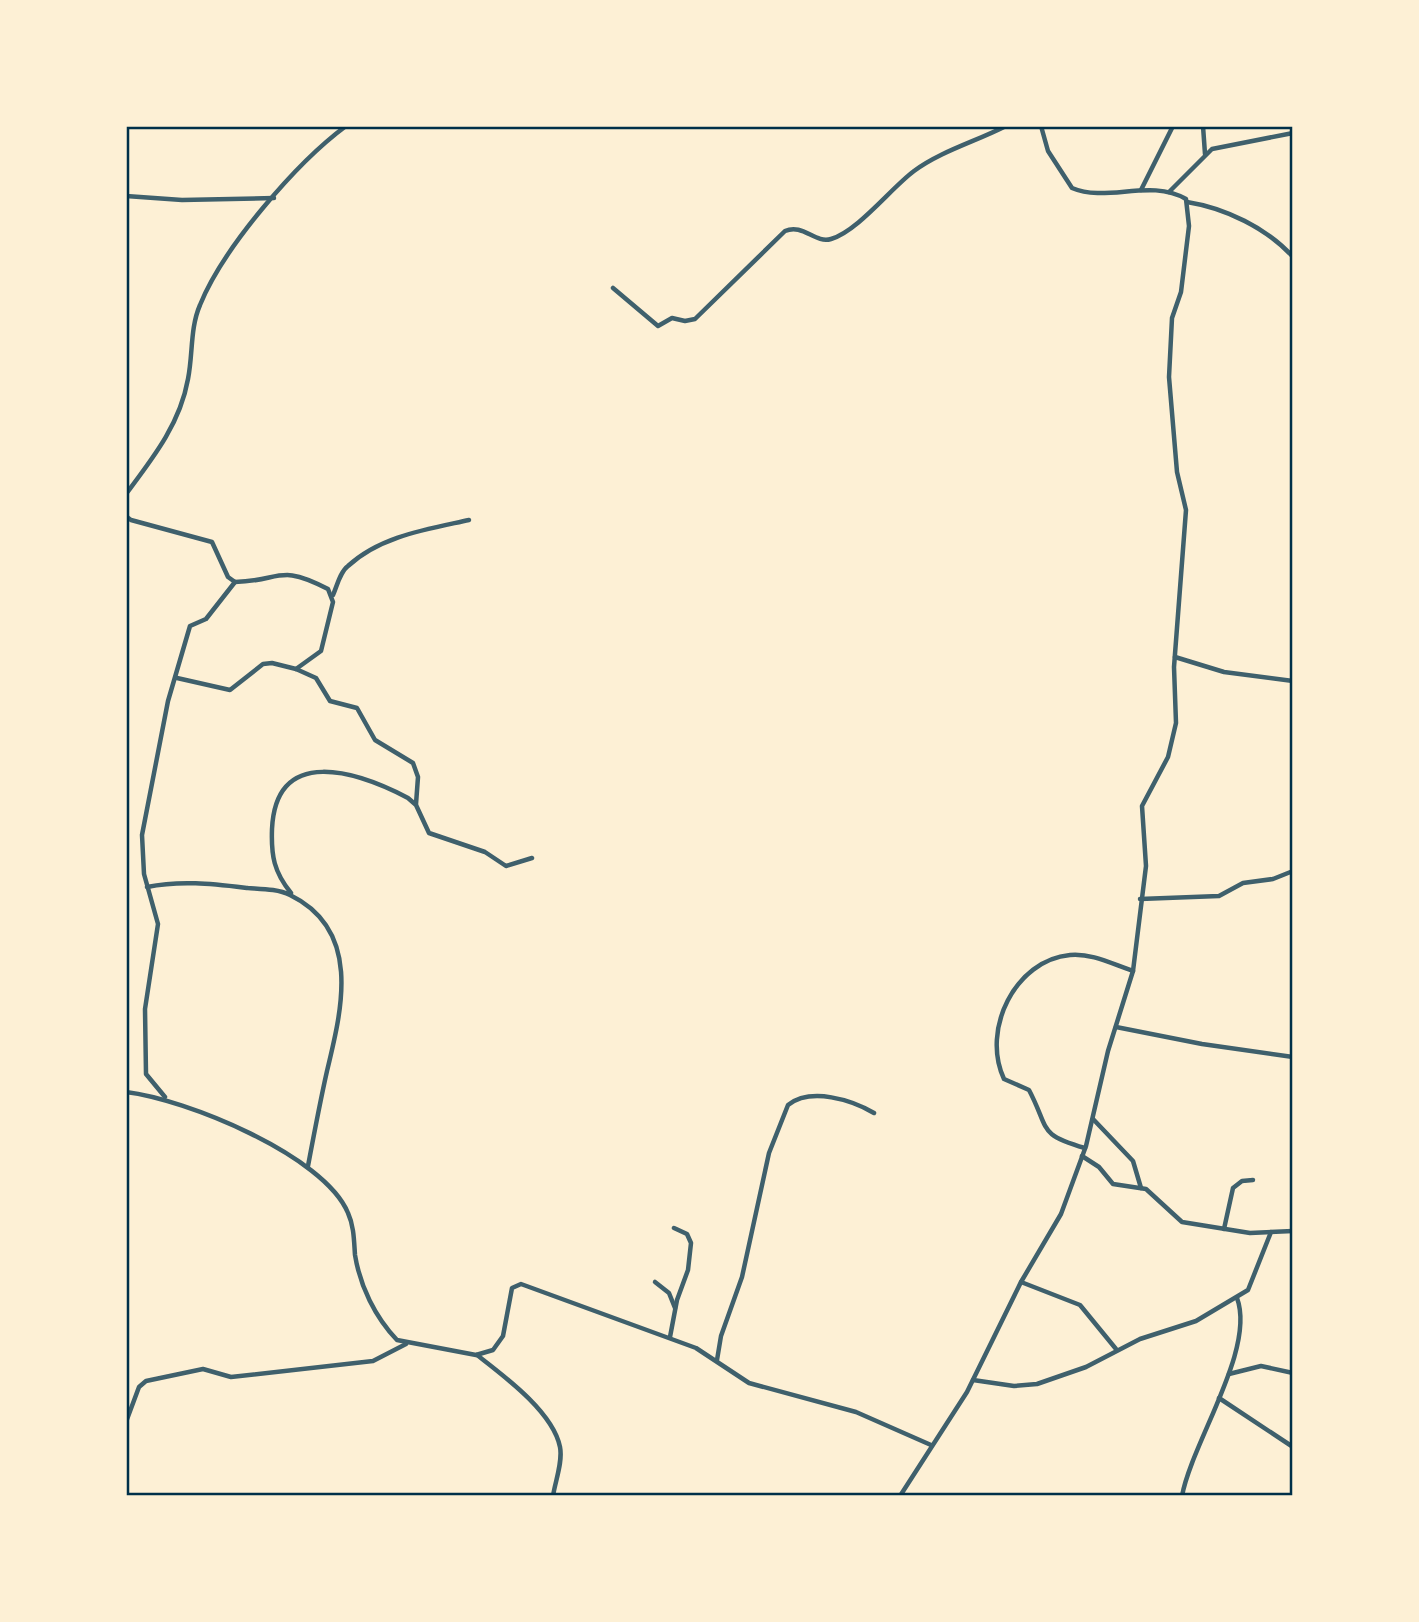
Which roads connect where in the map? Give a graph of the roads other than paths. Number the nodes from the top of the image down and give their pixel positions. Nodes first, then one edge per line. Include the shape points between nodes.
1 (346, 126) edge
2 (1006, 126) edge
3 (1041, 126) edge
4 (1173, 126) edge
5 (1203, 126) edge
6 (1293, 133) edge
7 (1205, 154) junction
8 (1141, 190) junction
9 (1169, 192) junction
10 (126, 196) edge
11 (274, 198) junction
12 (1187, 202) junction
13 (1293, 257) edge
14 (613, 288) dead end
15 (126, 494) edge
16 (126, 508) edge
17 (469, 520) dead end
18 (235, 582) junction
19 (333, 596) junction
20 (1175, 657) junction
21 (296, 669) junction
22 (177, 678) junction
23 (1293, 681) edge
24 (416, 805) junction
25 (532, 858) dead end
26 (1293, 871) edge
27 (147, 887) junction
28 (293, 896) junction
29 (1140, 898) junction
30 (1133, 971) junction
31 (1116, 1027) junction
32 (1293, 1057) edge
33 (126, 1092) edge
34 (167, 1098) junction
35 (874, 1113) dead end
36 (1093, 1118) junction
37 (1085, 1148) junction
38 (1082, 1156) junction
39 (308, 1167) junction
40 (1254, 1180) dead end
41 (1141, 1188) junction
42 (674, 1228) dead end
43 (1224, 1229) junction
44 (1292, 1232) edge
45 (1271, 1233) junction
46 (655, 1282) dead end
47 (1021, 1282) junction
48 (1237, 1298) junction
49 (675, 1308) junction
50 (670, 1337) junction
51 (407, 1344) junction
52 (1116, 1349) junction
53 (476, 1355) junction
54 (717, 1360) junction
55 (1293, 1373) edge
56 (1228, 1374) junction
57 (973, 1380) junction
58 (1219, 1398) junction
59 (126, 1422) edge
60 (931, 1445) junction
61 (1293, 1447) edge
62 (553, 1496) edge
63 (900, 1496) edge
64 (1182, 1496) edge

1 - 11 street via 325,142
2 - 14 street via 914,171 832,239 796,228 785,232 695,319 673,318 658,326
3 - 8 street via 1048,151 1072,188
4 - 8 street
5 - 7 street
6 - 7 street via 1222,145
7 - 9 street
8 - 9 street
9 - 12 street
10 - 11 street
11 - 15 street via 232,246 200,304 175,423
12 - 13 street via 1262,230
12 - 20 street via 1189,226 1181,292 1172,318 1170,356 1177,472 1186,510
16 - 18 street via 131,520 212,542 228,577
17 - 19 street via 400,536 369,552 346,568
18 - 19 street via 298,574
18 - 22 street via 206,619 190,626
19 - 21 street via 321,651
20 - 23 street via 1224,672
20 - 29 street via 1174,736 1164,769 1142,806 1146,866
21 - 22 street via 263,664 225,691
21 - 24 street via 316,678 330,701 356,708 375,740 414,763
22 - 27 street via 168,701 142,835
24 - 25 street via 429,833 485,852 506,866
24 - 28 street via 396,792 347,774 324,771 295,777 276,804 272,839 275,871
26 - 29 street via 1243,883 1219,896
27 - 28 street via 180,882
27 - 34 street via 158,924 145,1009 146,1074
28 - 39 street via 325,921 340,963 337,1041
29 - 30 street
30 - 31 street
30 - 37 street via 1087,955 1055,957 1017,983 1002,1020 997,1052 1004,1079 1029,1090 1054,1139
31 - 32 street
31 - 36 street
33 - 34 street
34 - 39 street via 249,1134
35 - 54 street via 839,1099 804,1097 788,1105 769,1153 742,1277
36 - 37 street
36 - 41 street via 1133,1161
37 - 38 street
38 - 41 street via 1113,1184
38 - 47 street via 1061,1213
39 - 51 street via 346,1208 363,1286 388,1331
40 - 43 street via 1233,1188
41 - 43 street via 1153,1193 1182,1222
42 - 49 street via 687,1234 691,1243 688,1270
43 - 45 street
44 - 45 street
45 - 48 street via 1248,1290
46 - 49 street via 669,1293
47 - 52 street via 1080,1305
47 - 57 street
48 - 52 street via 1196,1321
48 - 56 street via 1241,1321
49 - 50 street
50 - 53 street via 519,1283 510,1293 500,1343
50 - 54 street
51 - 53 street
51 - 59 street via 373,1361 231,1377 203,1369 146,1381 139,1387
52 - 57 street via 1086,1367 1037,1384
53 - 62 street via 518,1388 555,1435 560,1448
54 - 60 street via 749,1383 856,1412
55 - 56 street via 1261,1366
56 - 58 street
57 - 60 street
58 - 61 street
58 - 64 street via 1196,1449
60 - 63 street

